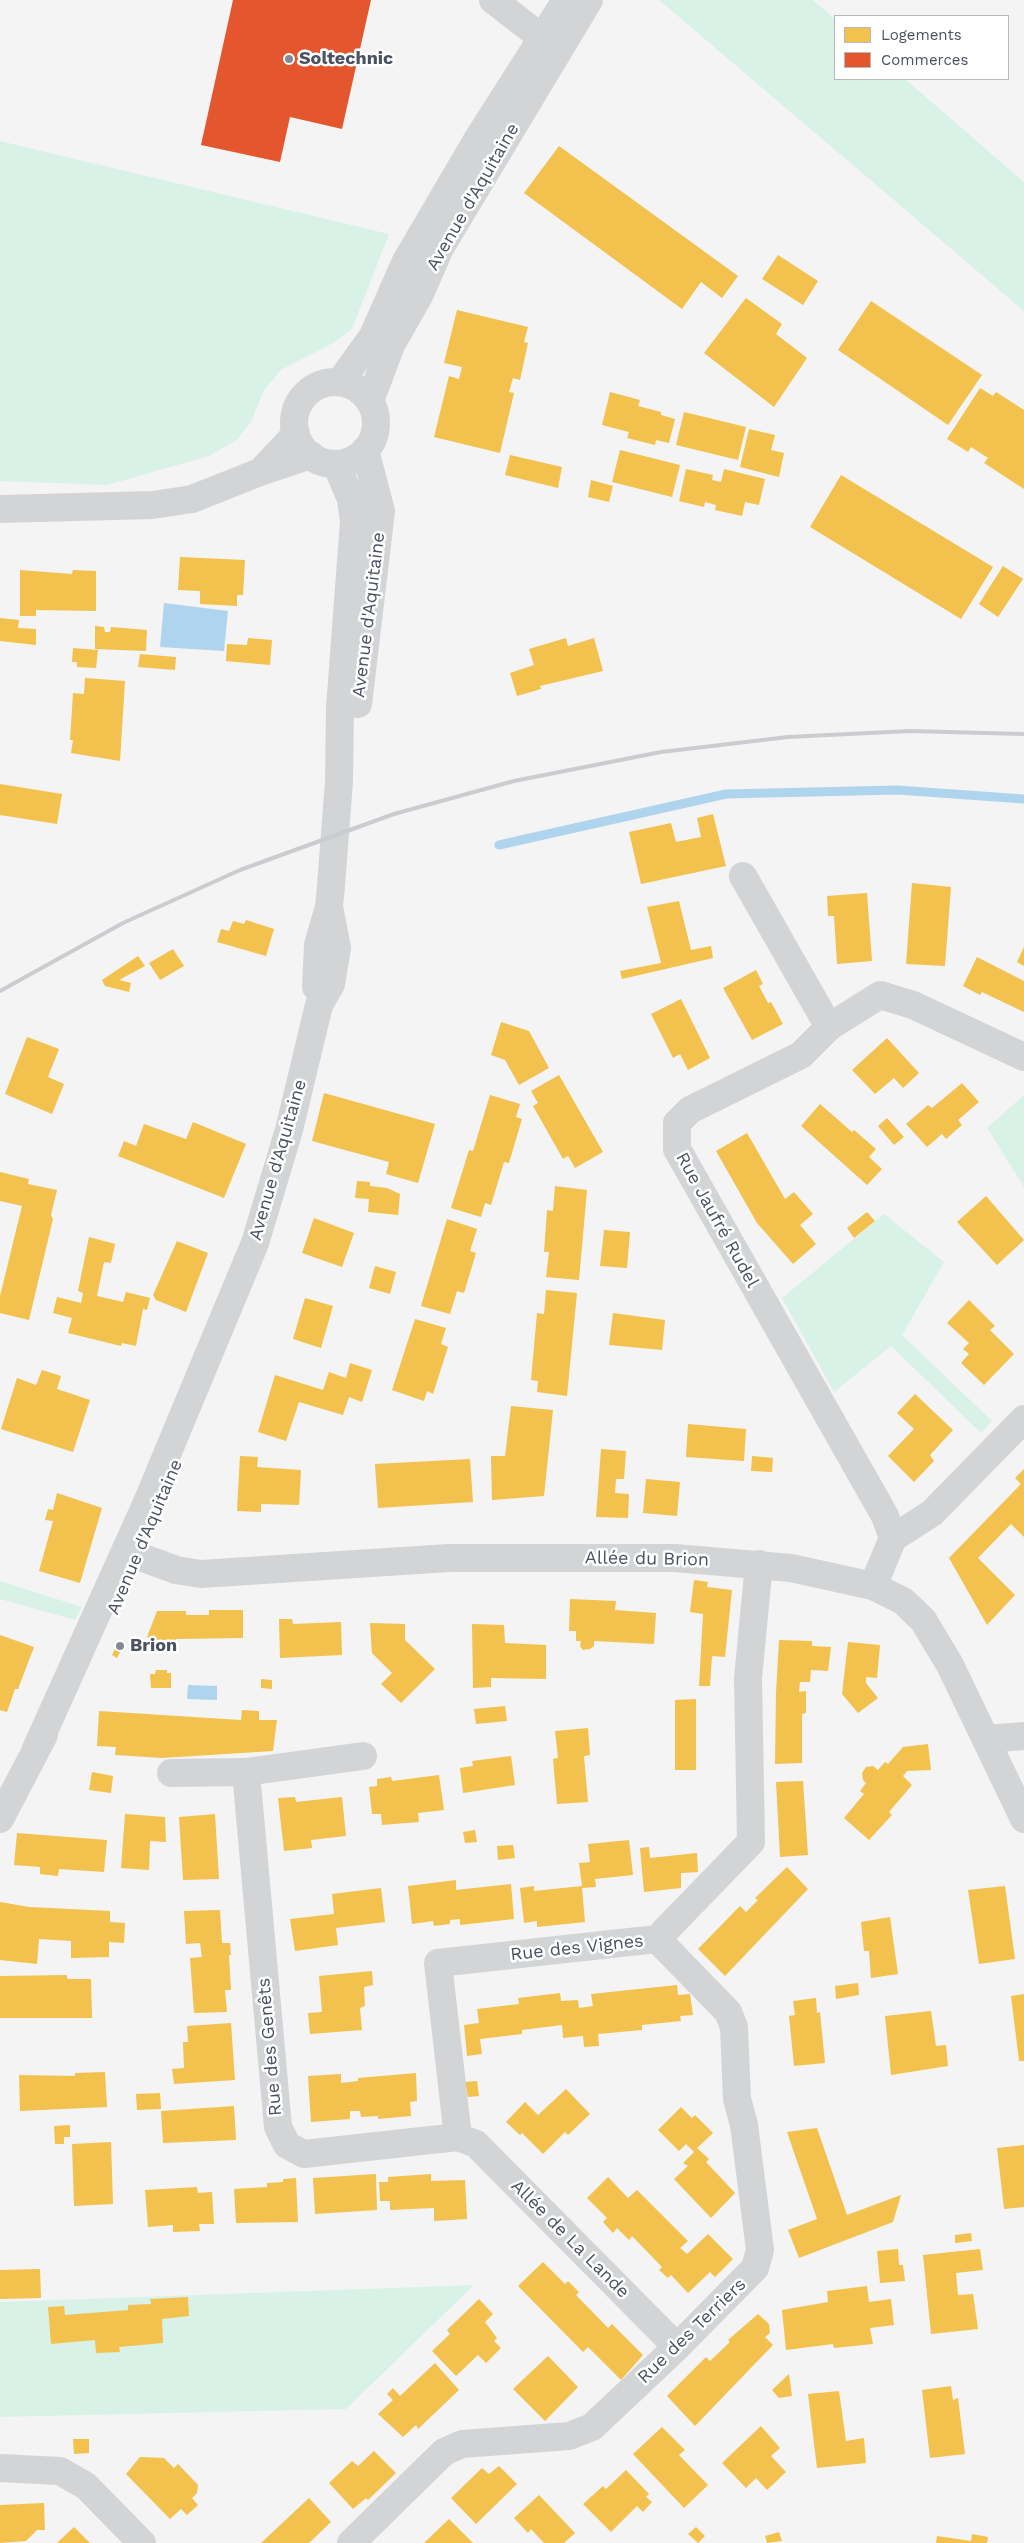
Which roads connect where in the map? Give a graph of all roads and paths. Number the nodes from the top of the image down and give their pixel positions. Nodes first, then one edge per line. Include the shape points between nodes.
1 (493, 0) edge
2 (566, 0) edge
3 (589, 0) edge
4 (542, 38) junction
5 (549, 68) junction
6 (340, 382) junction
7 (370, 401) junction
8 (365, 450) junction
9 (314, 451) junction
10 (0, 509) edge
11 (339, 781) junction
12 (743, 876) dead end
13 (829, 1027) junction
14 (1024, 1057) edge
15 (1024, 1418) edge
16 (893, 1538) junction
17 (132, 1553) junction
18 (759, 1564) junction
19 (873, 1586) junction
20 (1024, 1736) edge
21 (986, 1739) junction
22 (362, 1756) dead end
23 (246, 1772) junction
24 (171, 1773) dead end
25 (0, 1819) edge
26 (1024, 1819) edge
27 (657, 1940) junction
28 (458, 2137) junction
29 (677, 2348) junction
30 (0, 2468) edge
31 (142, 2543) edge
32 (351, 2543) edge

1 - 4 street
2 - 4 street, Avenue d'Aquitaine
3 - 5 street, Avenue d'Aquitaine
4 - 5 street
4 - 6 street, Avenue d'Aquitaine via 406,261 373,336
5 - 7 street, Avenue d'Aquitaine via 440,248 420,294 391,345
6 - 7 street via 357,388
6 - 9 street via 314,387 304,396 296,414
7 - 8 street via 376,425 374,437
8 - 9 street via 348,462
8 - 11 street, Avenue d'Aquitaine via 381,511 357,711
9 - 10 street via 192,499 153,505
9 - 11 street, Avenue d'Aquitaine via 350,499 354,521 340,708
11 - 17 street, Avenue d'Aquitaine via 329,907 337,948 331,984 319,1005 289,1130 254,1243
12 - 13 street
13 - 14 street, Rue Jaufré Rudel via 880,996 913,1006
13 - 16 street, Rue Jaufré Rudel via 801,1055 690,1110 676,1124 677,1150 884,1516
15 - 16 street via 932,1514
16 - 19 street
17 - 18 street, Allée du Brion via 169,1568 201,1574 449,1558 675,1558
17 - 25 street, Avenue d'Aquitaine
18 - 19 street, Allée du Brion
18 - 27 street, Rue des Vignes via 748,1678 751,1842
19 - 21 street, Allée du Brion via 904,1601 923,1620 950,1665
20 - 21 street
21 - 26 street, Allée du Brion
22 - 23 street
23 - 24 street
23 - 28 street, Rue des Genêts via 278,2127 287,2145 304,2154
27 - 28 street, Rue des Vignes via 438,1963
27 - 29 street, Rue des Terriers via 728,2012 734,2027 737,2100 744,2125 760,2250 755,2268
28 - 29 street, Allée de La Lande via 476,2144
29 - 32 street, Rue des Terriers via 592,2427 569,2436 462,2444 444,2452
30 - 31 street via 60,2470 86,2486

